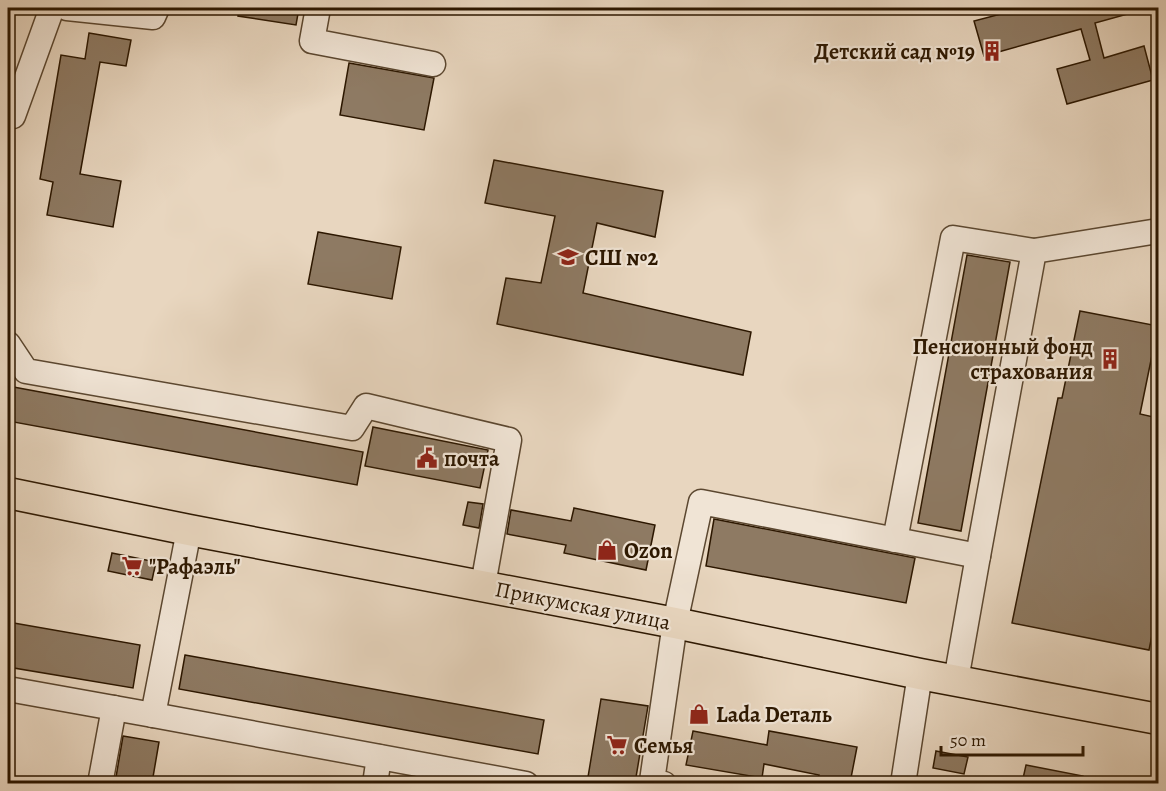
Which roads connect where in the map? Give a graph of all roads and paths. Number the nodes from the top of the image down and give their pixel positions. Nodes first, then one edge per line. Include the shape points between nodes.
1 (52, 8) edge
2 (67, 8) edge
3 (157, 8) edge
4 (318, 8) edge
5 (433, 64) dead end
6 (8, 115) edge
7 (1158, 231) edge
8 (1034, 251) junction
9 (8, 344) edge
10 (8, 493) edge
11 (189, 530) junction
12 (895, 540) junction
13 (978, 556) junction
14 (483, 585) junction
15 (675, 623) junction
16 (920, 674) junction
17 (956, 680) junction
18 (8, 689) edge
19 (114, 708) junction
20 (153, 715) junction
21 (1158, 719) edge
22 (379, 757) junction
23 (100, 783) edge
24 (375, 783) edge
25 (526, 783) edge
26 (664, 783) edge
27 (903, 783) edge

1 - 6 street via 13,116
2 - 3 street via 153,17
4 - 5 street via 312,41
7 - 8 street
8 - 12 street via 953,238
8 - 13 street
9 - 14 street via 26,371 352,428 366,406 509,440
10 - 11 main road, Прикумская улица
11 - 14 main road, Прикумская улица
11 - 20 street
12 - 13 street
12 - 15 street via 701,502
13 - 17 street
14 - 15 main road, Прикумская улица
15 - 16 main road, Прикумская улица
15 - 26 street via 652,781
16 - 17 main road, Прикумская улица
16 - 27 street
17 - 21 main road, Прикумская улица
18 - 19 street
19 - 20 street
19 - 23 street
20 - 22 street
22 - 24 street
22 - 25 street

